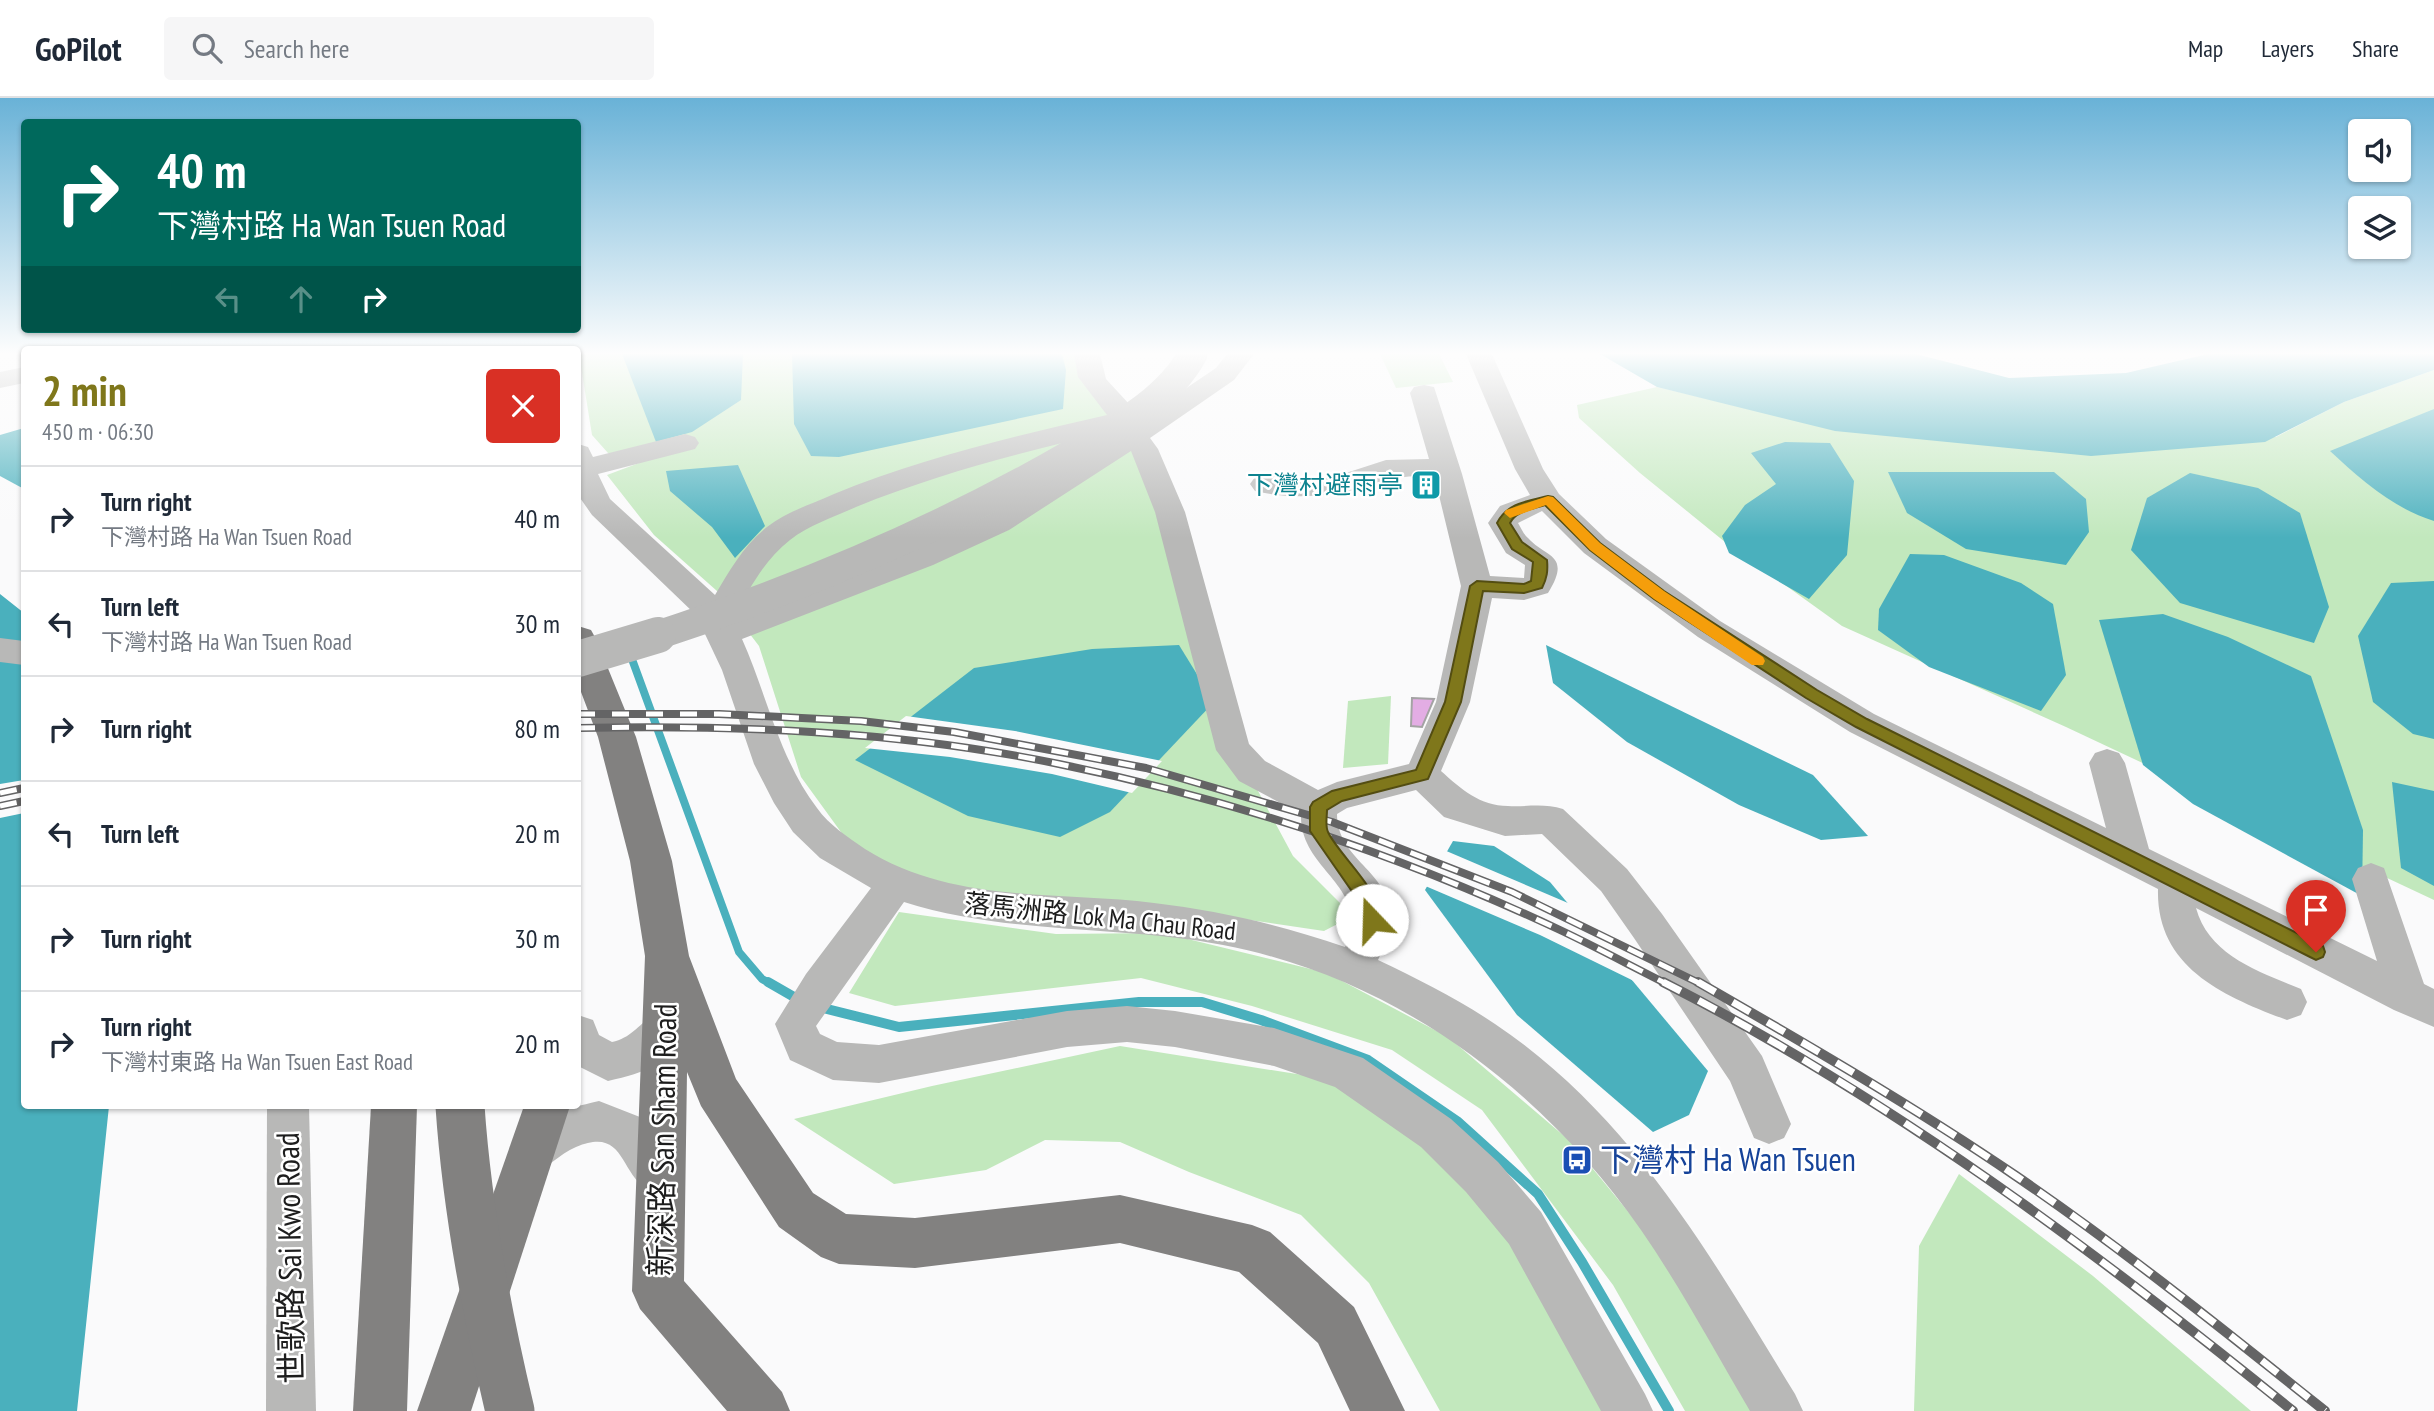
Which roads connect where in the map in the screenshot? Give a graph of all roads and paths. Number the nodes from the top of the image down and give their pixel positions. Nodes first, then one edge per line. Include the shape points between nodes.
1 (1122, 415) edge
2 (1133, 415) edge
3 (1154, 415) edge
4 (1431, 415) edge
5 (1506, 415) edge
6 (1132, 428) junction
7 (685, 443) dead end
8 (581, 461) edge
9 (581, 466) edge
10 (1448, 474) junction
11 (1265, 485) dead end
12 (1548, 500) junction
13 (1477, 586) junction
14 (719, 628) junction
15 (581, 647) edge
16 (0, 650) edge
17 (21, 653) edge
18 (581, 658) edge
19 (2107, 763) dead end
20 (1422, 775) junction
21 (1319, 807) junction
22 (2133, 860) junction
23 (2371, 878) dead end
24 (2177, 882) junction
25 (896, 884) junction
26 (667, 956) junction
27 (1355, 967) junction
28 (2287, 1002) dead end
29 (2421, 1003) edge
30 (665, 1027) junction
31 (581, 1043) edge
32 (288, 1109) edge
33 (394, 1109) edge
34 (460, 1109) edge
35 (546, 1109) edge
36 (1769, 1124) dead end
37 (530, 1155) junction
38 (661, 1174) junction
39 (386, 1310) junction
40 (291, 1411) edge
41 (380, 1411) edge
42 (407, 1411) edge
43 (444, 1411) edge
44 (510, 1411) edge
45 (763, 1411) edge
46 (1378, 1411) edge
47 (1628, 1411) edge
48 (1778, 1411) edge

1 - 6 street
2 - 18 street, bridge via 968,510 882,550 654,638
3 - 6 street
4 - 10 street
5 - 12 street
6 - 14 street via 1071,479 998,523 922,558
6 - 14 street via 981,454 873,489 811,516 774,536 739,579
6 - 21 street via 1170,512 1233,750 1252,771
7 - 8 street
9 - 14 street, 落馬洲路 Lok Ma Chau Road via 595,500 706,606
10 - 11 street via 1430,468 1386,470 1354,481 1306,488
10 - 13 street
12 - 13 street via 1519,508 1503,523 1517,546 1540,560 1537,585 1524,589
12 - 22 street via 1595,547 1763,665 1862,723
13 - 20 street via 1453,702
14 - 25 street, 落馬洲路 Lok Ma Chau Road via 774,774 797,811 835,848
15 - 26 main road, 新深路 San Sham Road via 617,737 651,861
16 - 17 street
19 - 22 street
20 - 21 street via 1337,796
20 - 36 street via 1457,807 1505,821 1550,819 1614,880 1747,1070
21 - 27 street via 1318,831 1371,909 1370,930
22 - 24 street
23 - 29 street
24 - 28 street via 2174,906 2179,926 2198,954 2221,972
24 - 29 street
25 - 27 street, 落馬洲路 Lok Ma Chau Road via 966,904 1009,910 1229,929
25 - 47 street via 795,1024 806,1048 832,1061 879,1064 1067,1028 1127,1024 1274,1047 1348,1072 1437,1133 1525,1228
26 - 30 main road, 新深路 San Sham Road
26 - 46 main road, 新深路 San Sham Road via 717,1091 796,1210 838,1239 915,1243 1120,1219 1252,1250 1336,1325
27 - 48 street, 落馬洲路 Lok Ma Chau Road via 1425,1002 1494,1046 1592,1134 1662,1223
30 - 31 street via 639,1055 608,1062
30 - 38 main road, 新深路 San Sham Road
32 - 40 street, 世歌路 Sai Kwo Road
33 - 39 main road
34 - 44 main road, bridge via 469,1197
35 - 37 main road
37 - 38 street via 563,1130 599,1121 630,1133
37 - 43 main road
38 - 45 main road, 新深路 San Sham Road via 658,1291
39 - 41 main road
39 - 42 main road via 405,1373

